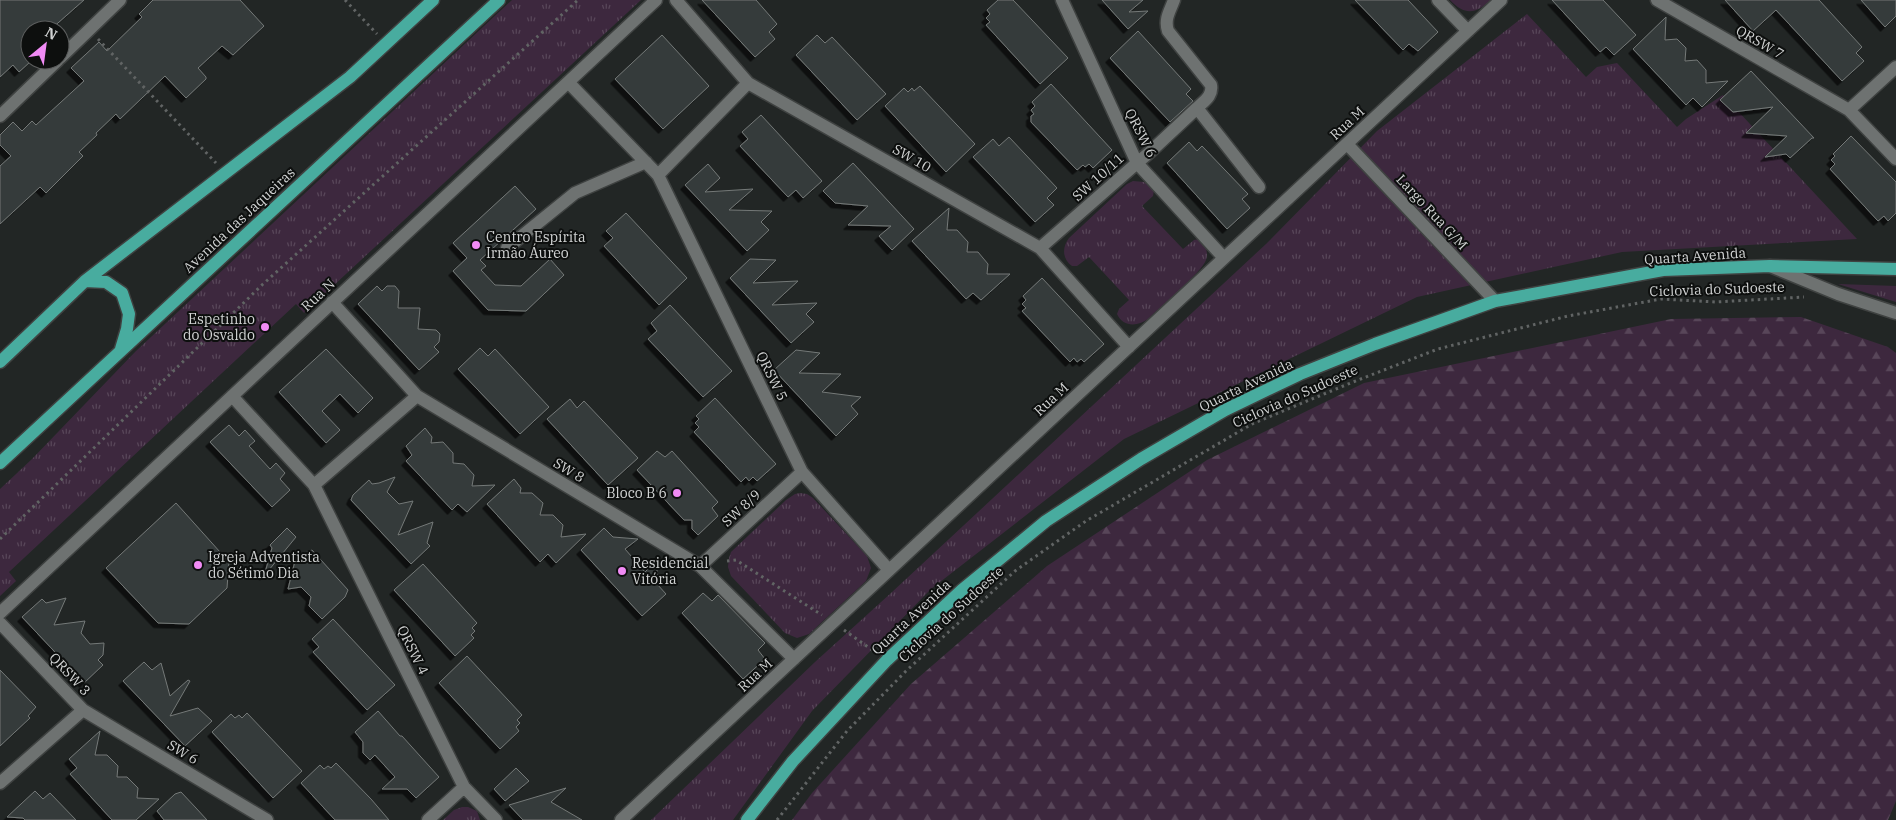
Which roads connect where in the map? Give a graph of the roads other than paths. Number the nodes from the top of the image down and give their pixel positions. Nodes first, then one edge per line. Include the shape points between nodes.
1 (120, 0) edge
2 (433, 0) edge
3 (499, 0) edge
4 (656, 0) edge
5 (676, 0) edge
6 (1062, 0) edge
7 (1174, 0) edge
8 (1438, 0) edge
9 (1500, 0) edge
10 (1657, 0) edge
11 (1468, 31) junction
12 (70, 48) edge
13 (1896, 67) edge
14 (48, 70) edge
15 (568, 82) junction
16 (748, 82) junction
17 (1197, 108) junction
18 (1849, 110) junction
19 (0, 116) edge
20 (1347, 144) junction
21 (1896, 160) edge
22 (646, 162) junction
23 (1137, 163) junction
24 (658, 175) junction
25 (1260, 187) dead end
26 (507, 248) dead end
27 (1040, 248) junction
28 (1224, 258) junction
29 (1770, 266) junction
30 (1896, 269) edge
31 (85, 281) junction
32 (1495, 301) junction
33 (332, 302) junction
34 (1896, 313) edge
35 (1128, 347) junction
36 (120, 351) junction
37 (0, 362) edge
38 (232, 396) junction
39 (417, 396) junction
40 (0, 463) edge
41 (802, 472) junction
42 (314, 485) junction
43 (700, 566) junction
44 (889, 570) junction
45 (0, 613) edge
46 (0, 623) edge
47 (794, 659) junction
48 (83, 710) junction
49 (0, 783) edge
50 (464, 787) junction
51 (267, 820) edge
52 (428, 820) edge
53 (496, 820) edge
54 (621, 820) edge
55 (747, 820) edge

1 - 12 street
2 - 31 main road via 350,77
3 - 36 main road, Avenida das Jaqueiras
4 - 15 street, Rua N
5 - 16 street, SW 10
6 - 23 street, QRSW 6
7 - 17 street, SW 10/11 via 1167,17 1168,31 1211,85 1208,98
8 - 11 street
9 - 11 street, Rua M
10 - 18 street, QRSW 7
11 - 20 street, Rua M
13 - 18 street
14 - 19 street
15 - 22 street, QRSW 5
15 - 33 street, Rua N
16 - 24 street
16 - 27 street, SW 10
17 - 23 street, SW 10/11
17 - 25 street
18 - 21 street, QRSW 7
20 - 28 street, Rua M
20 - 32 street, Largo Rua G/M
22 - 24 street, QRSW 5
22 - 26 street via 575,193
23 - 27 street, SW 10/11
23 - 28 street, QRSW 6
24 - 41 street, QRSW 5
27 - 35 street, SW 10
28 - 35 street, Rua M
29 - 30 main road, Quarta Avenida
29 - 32 main road, Quarta Avenida via 1662,270
29 - 34 street
31 - 36 main road via 106,282 122,293 129,314
31 - 37 main road
32 - 55 main road, Quarta Avenida via 1300,374 1225,410 1046,520 962,590 887,660 793,761
33 - 38 street, Rua N
33 - 39 street, SW 8
35 - 44 street, Rua M
36 - 40 main road, Avenida das Jaqueiras
38 - 42 street, QRSW 4
38 - 45 street, Rua N
39 - 42 street
39 - 43 street, SW 8
41 - 43 street, SW 8/9
41 - 44 street, QRSW 5
42 - 50 street, QRSW 4
43 - 47 street, SW 8
44 - 47 street, Rua M
46 - 48 street, QRSW 3
47 - 54 street, Rua M
48 - 49 street, QRSW 3
48 - 51 street, SW 6
50 - 52 street
50 - 53 street, QRSW 4

